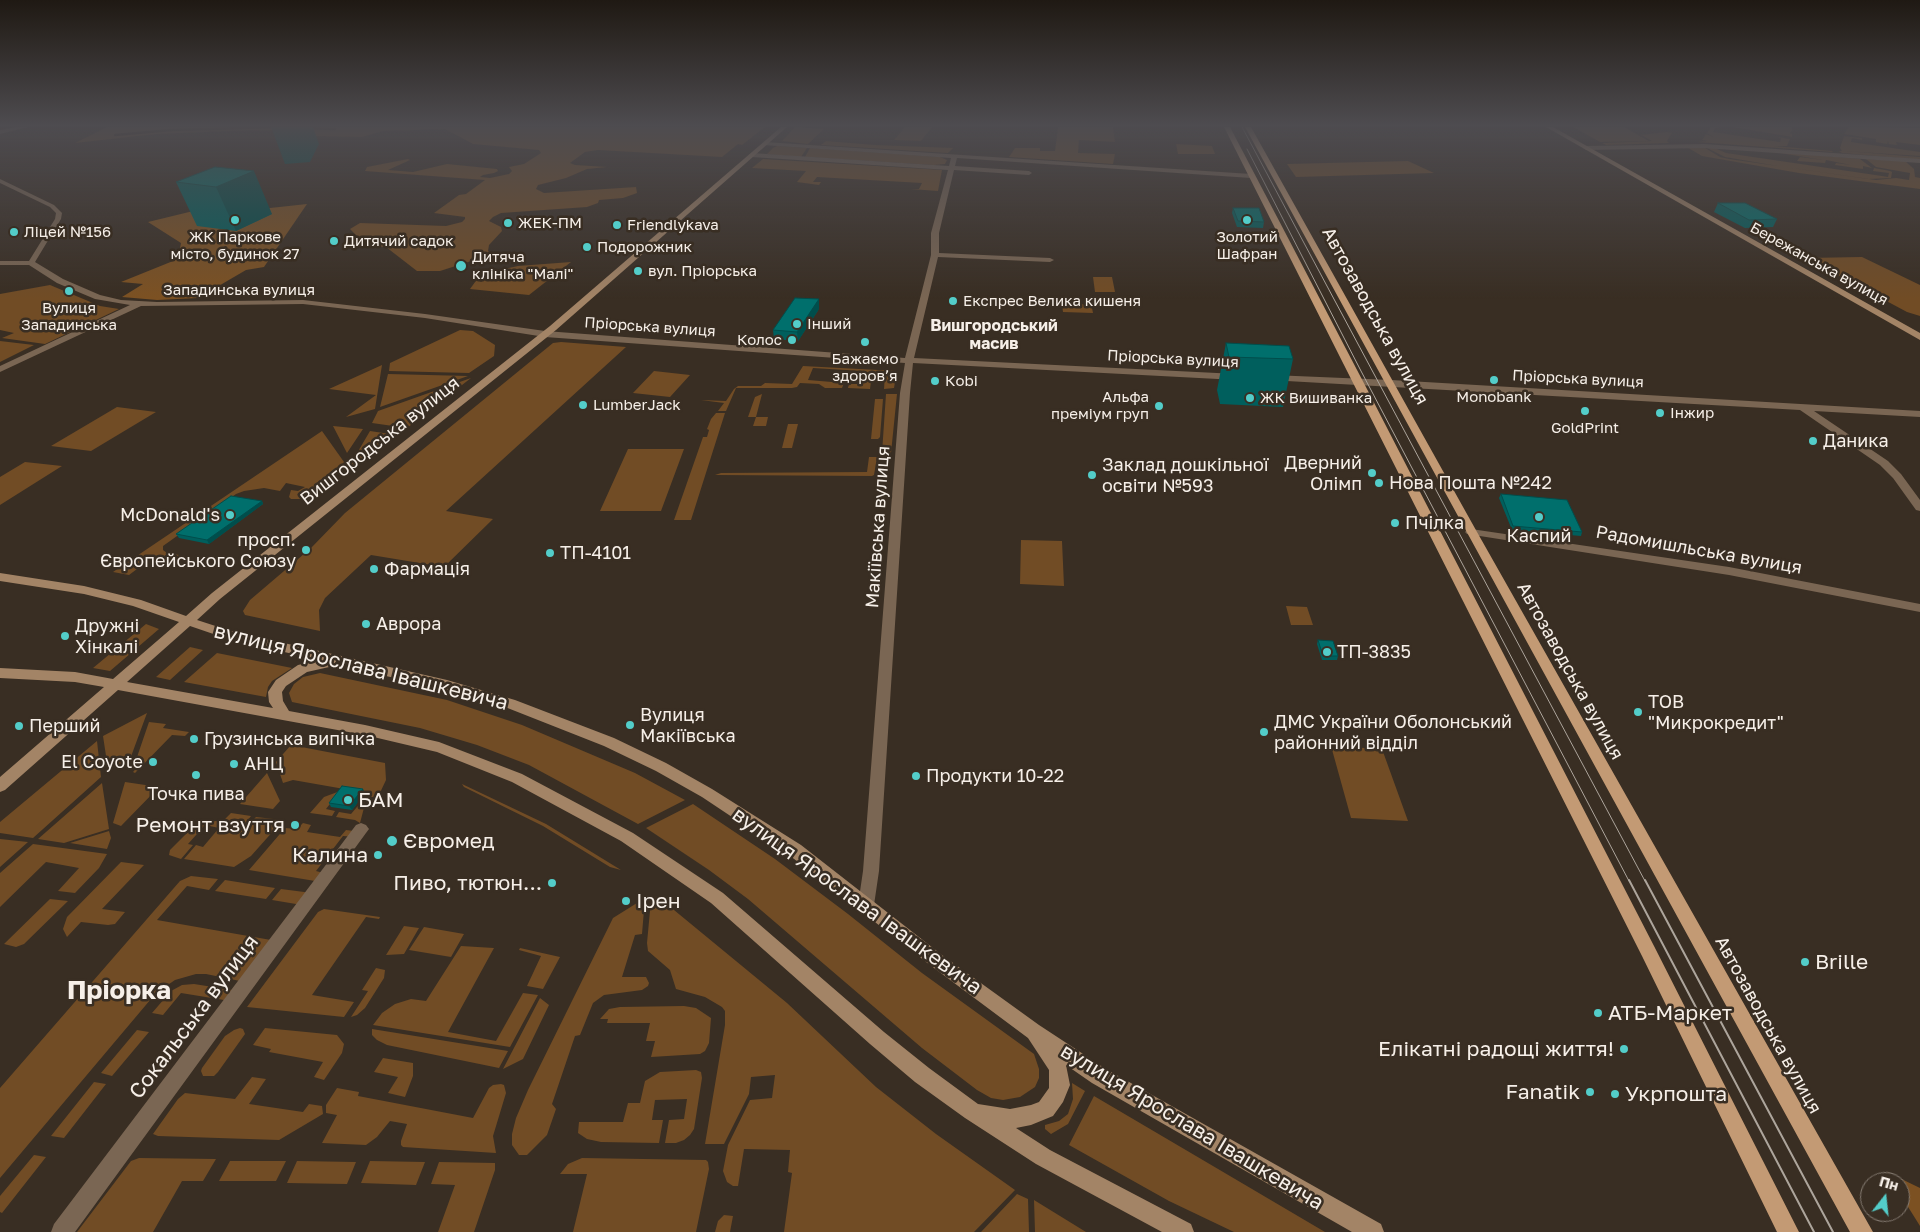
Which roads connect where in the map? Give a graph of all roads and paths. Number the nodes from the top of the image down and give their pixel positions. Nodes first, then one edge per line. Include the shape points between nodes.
1 (7, 184) edge
2 (719, 184) edge
3 (948, 184) edge
4 (1255, 184) edge
5 (1280, 184) edge
6 (1650, 184) edge
7 (935, 255) junction
8 (1050, 260) dead end
9 (31, 262) junction
10 (0, 263) edge
11 (139, 303) junction
12 (545, 334) junction
13 (1920, 337) edge
14 (909, 361) junction
15 (0, 369) edge
16 (1358, 382) junction
17 (1391, 383) junction
18 (1802, 407) junction
19 (1920, 414) edge
20 (1920, 508) edge
21 (1471, 532) junction
22 (0, 577) edge
23 (1920, 608) edge
24 (188, 621) junction
25 (340, 661) junction
26 (0, 673) edge
27 (114, 685) junction
28 (284, 714) junction
29 (0, 786) edge
30 (362, 829) dead end
31 (866, 905) junction
32 (1033, 1031) junction
33 (972, 1112) junction
34 (62, 1232) edge
35 (1183, 1232) edge
36 (1373, 1232) edge
37 (1788, 1232) edge
38 (1862, 1232) edge

1 - 9 street via 52,206 59,214
2 - 12 main road, Вишгородська вулиця
3 - 7 street, Макіївська вулиця via 936,233
4 - 16 main road
5 - 17 main road, Автозаводська вулиця
6 - 13 main road, Бережанська вулиця
7 - 8 street
7 - 14 street, Макіївська вулиця
9 - 10 street
9 - 11 street, Западинська вулиця via 60,281 98,297
11 - 12 street, Западинська вулиця via 303,302
11 - 15 street
12 - 14 street, Пріорська вулиця
12 - 24 main road, Вишгородська вулиця
14 - 16 street, Пріорська вулиця
14 - 31 street, Макіївська вулиця
16 - 17 street, Пріорська вулиця
16 - 37 main road
17 - 18 street, Пріорська вулиця
17 - 21 main road, Автозаводська вулиця
18 - 19 street, Пріорська вулиця
18 - 20 street via 1884,463
21 - 23 street, Радомишльська вулиця via 1729,571
21 - 38 main road, Автозаводська вулиця
22 - 24 main road, вулиця Ярослава Івашкевича via 84,590 137,603
24 - 25 main road, вулиця Ярослава Івашкевича via 228,635
24 - 27 main road, Вишгородська вулиця
25 - 28 main road via 303,668 282,683 276,692 276,702
25 - 31 main road, вулиця Ярослава Івашкевича via 510,703 609,742 707,792 795,850
26 - 27 main road via 60,675
27 - 28 main road
27 - 29 main road, Вишгородська вулиця
28 - 33 main road via 429,745 474,760 517,778 626,837 717,898 877,1038
30 - 34 street, Сокальська вулиця
31 - 32 main road, вулиця Ярослава Івашкевича
32 - 33 main road via 1058,1067 1060,1085 1046,1109 1010,1118
32 - 36 main road, вулиця Ярослава Івашкевича via 1098,1076
33 - 35 main road via 1043,1157

